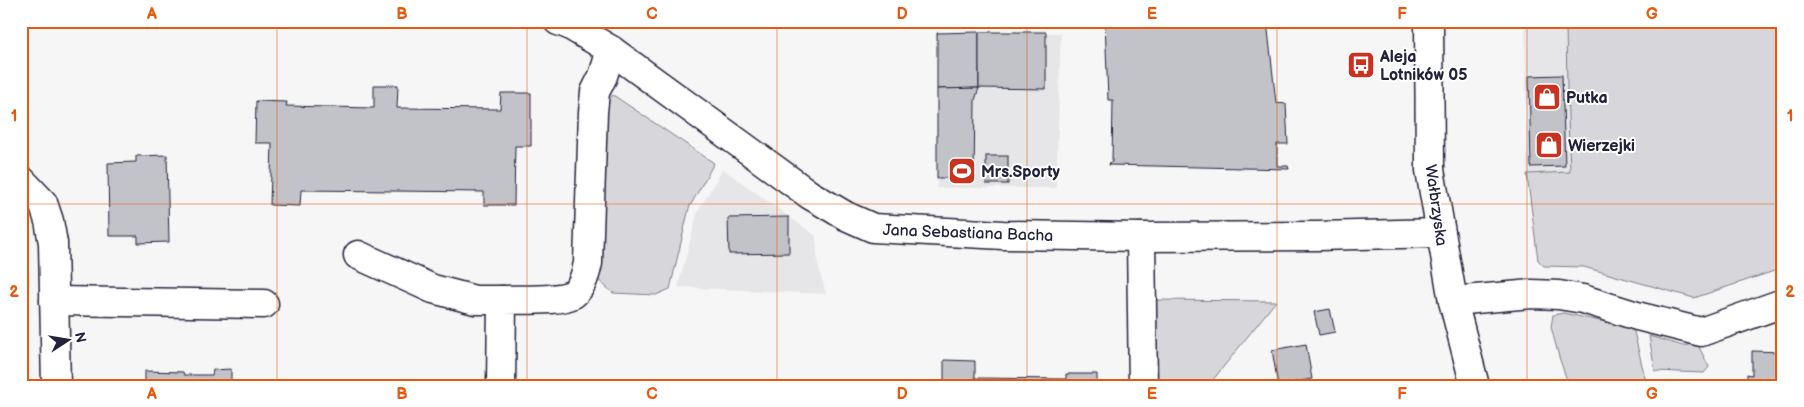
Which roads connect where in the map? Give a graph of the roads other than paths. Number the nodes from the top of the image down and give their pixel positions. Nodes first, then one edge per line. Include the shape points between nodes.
1 (558, 21) edge
2 (1429, 21) edge
3 (611, 50) junction
4 (21, 180) edge
5 (1440, 233) junction
6 (1141, 237) junction
7 (358, 255) dead end
8 (502, 300) junction
9 (54, 301) junction
10 (1453, 301) junction
11 (1783, 303) edge
12 (264, 304) dead end
13 (56, 386) edge
14 (500, 386) edge
15 (1143, 386) edge
16 (1475, 386) edge

1 - 3 street, Jana Sebastiana Bacha
2 - 5 street, Wałbrzyska via 1430,170
3 - 6 street, Jana Sebastiana Bacha via 810,195 873,228
3 - 8 street via 595,92 586,275 575,293 564,298
4 - 9 street via 43,203 49,221 53,243
5 - 6 street, Jana Sebastiana Bacha
5 - 10 street, Wałbrzyska
6 - 15 street
7 - 8 street via 433,289 475,300
8 - 14 street
9 - 12 street
9 - 13 street
10 - 11 street via 1532,294 1559,296 1583,299 1701,332
10 - 16 street, Wałbrzyska

